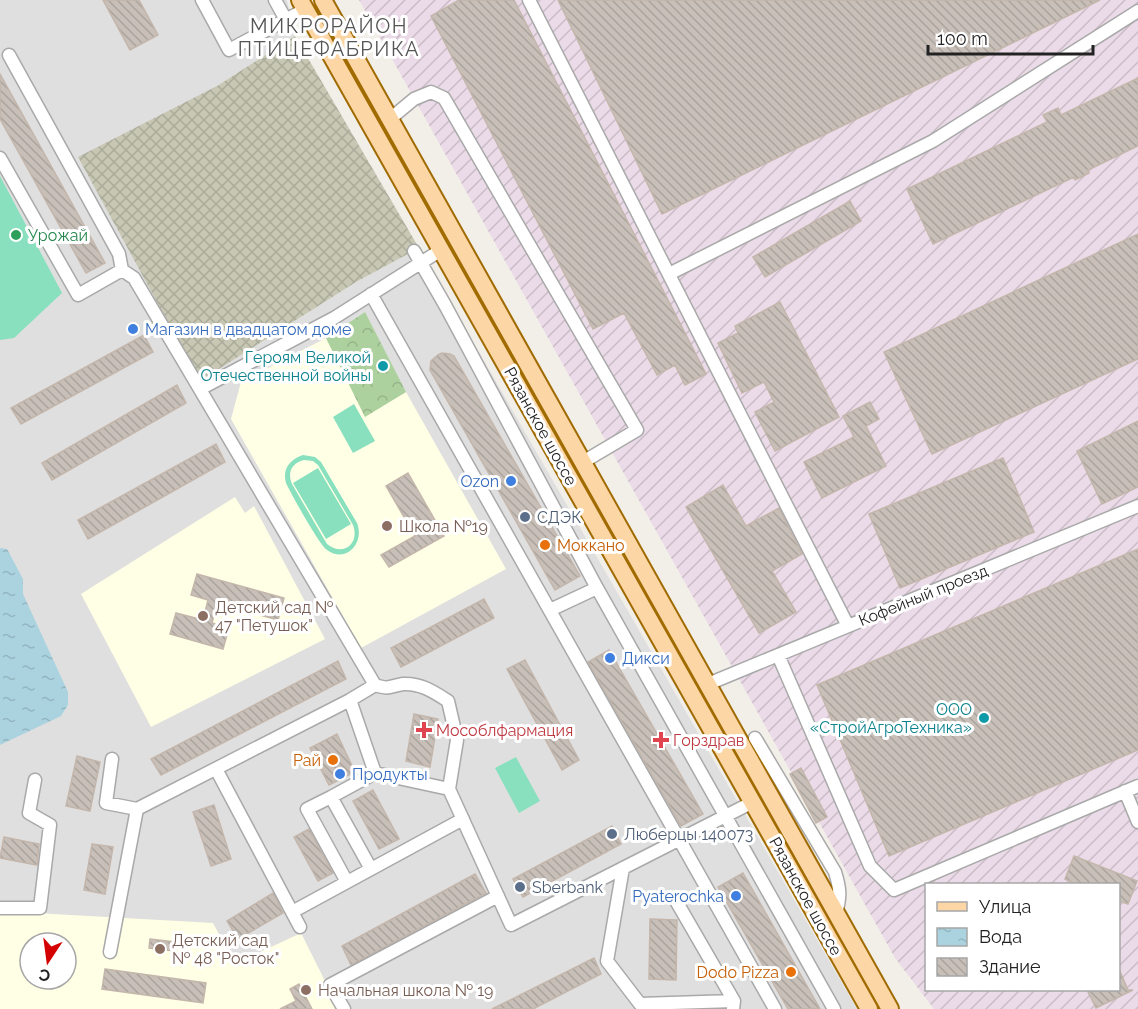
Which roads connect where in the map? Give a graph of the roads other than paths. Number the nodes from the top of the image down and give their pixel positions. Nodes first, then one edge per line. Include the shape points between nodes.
1 (202, 0) edge
2 (275, 0) edge
3 (323, 0) edge
4 (530, 0) edge
5 (303, 5) edge
6 (1138, 11) edge
7 (286, 20) junction
8 (9, 55) dead end
9 (390, 119) junction
10 (0, 158) edge
11 (441, 250) junction
12 (414, 251) dead end
13 (420, 263) junction
14 (122, 270) junction
15 (669, 274) junction
16 (371, 294) junction
17 (200, 389) junction
18 (583, 462) junction
19 (1138, 506) edge
20 (597, 588) junction
21 (550, 610) junction
22 (848, 626) junction
23 (778, 655) junction
24 (708, 684) junction
25 (375, 685) junction
26 (350, 700) junction
27 (755, 738) dead end
28 (112, 759) dead end
29 (216, 769) junction
30 (375, 773) junction
31 (35, 780) dead end
32 (1138, 786) edge
33 (449, 789) junction
34 (1125, 791) junction
35 (331, 796) junction
36 (753, 802) junction
37 (137, 809) junction
38 (725, 816) junction
39 (463, 819) junction
40 (1138, 822) edge
41 (678, 840) junction
42 (623, 868) junction
43 (371, 869) junction
44 (347, 882) junction
45 (498, 896) junction
46 (675, 899) dead end
47 (0, 908) edge
48 (292, 912) junction
49 (836, 913) junction
50 (300, 927) dead end
51 (110, 952) dead end
52 (734, 1005) edge
53 (344, 1009) edge
54 (775, 1009) edge
55 (834, 1009) edge
56 (869, 1009) edge
57 (890, 1009) edge

1 - 7 lane via 229,50
2 - 7 lane
3 - 9 main road, Рязанское шоссе
4 - 15 lane
5 - 7 lane
5 - 11 main road, Рязанское шоссе
6 - 15 lane via 933,141
8 - 14 lane via 119,255
9 - 18 main road, Рязанское шоссе
9 - 18 lane via 414,99 431,92 444,98 637,430
10 - 14 lane via 78,295
11 - 13 lane
11 - 36 main road, Рязанское шоссе
12 - 13 lane
13 - 16 lane
13 - 20 lane
14 - 17 lane via 134,278
15 - 22 lane
16 - 17 lane via 334,318
16 - 21 lane
17 - 25 lane
18 - 24 main road, Рязанское шоссе
19 - 22 lane, Кофейный проезд
20 - 21 lane
20 - 38 lane
21 - 41 lane
22 - 23 lane, Кофейный проезд
23 - 24 lane, Кофейный проезд
23 - 34 lane via 870,866 894,890
24 - 49 main road, Рязанское шоссе
25 - 26 lane
25 - 33 lane via 386,689 404,684 424,686 448,701 457,740
26 - 29 lane
26 - 30 lane
27 - 49 lane via 835,872 840,901
28 - 37 lane via 106,803
29 - 37 lane
29 - 48 lane
30 - 33 lane
30 - 35 lane
31 - 47 lane via 28,813 50,825 40,908
32 - 34 lane
33 - 39 lane
34 - 40 lane
35 - 43 lane
35 - 44 lane via 307,809
36 - 38 lane
36 - 56 main road, Рязанское шоссе
37 - 51 lane
38 - 41 lane
38 - 55 lane
39 - 43 lane
39 - 45 lane
41 - 42 lane
41 - 54 lane
42 - 45 lane via 511,925
42 - 52 lane via 608,962 640,1004
43 - 44 lane
44 - 48 lane
45 - 53 lane via 330,985
46 - 52 lane
48 - 50 lane
49 - 57 main road, Рязанское шоссе

